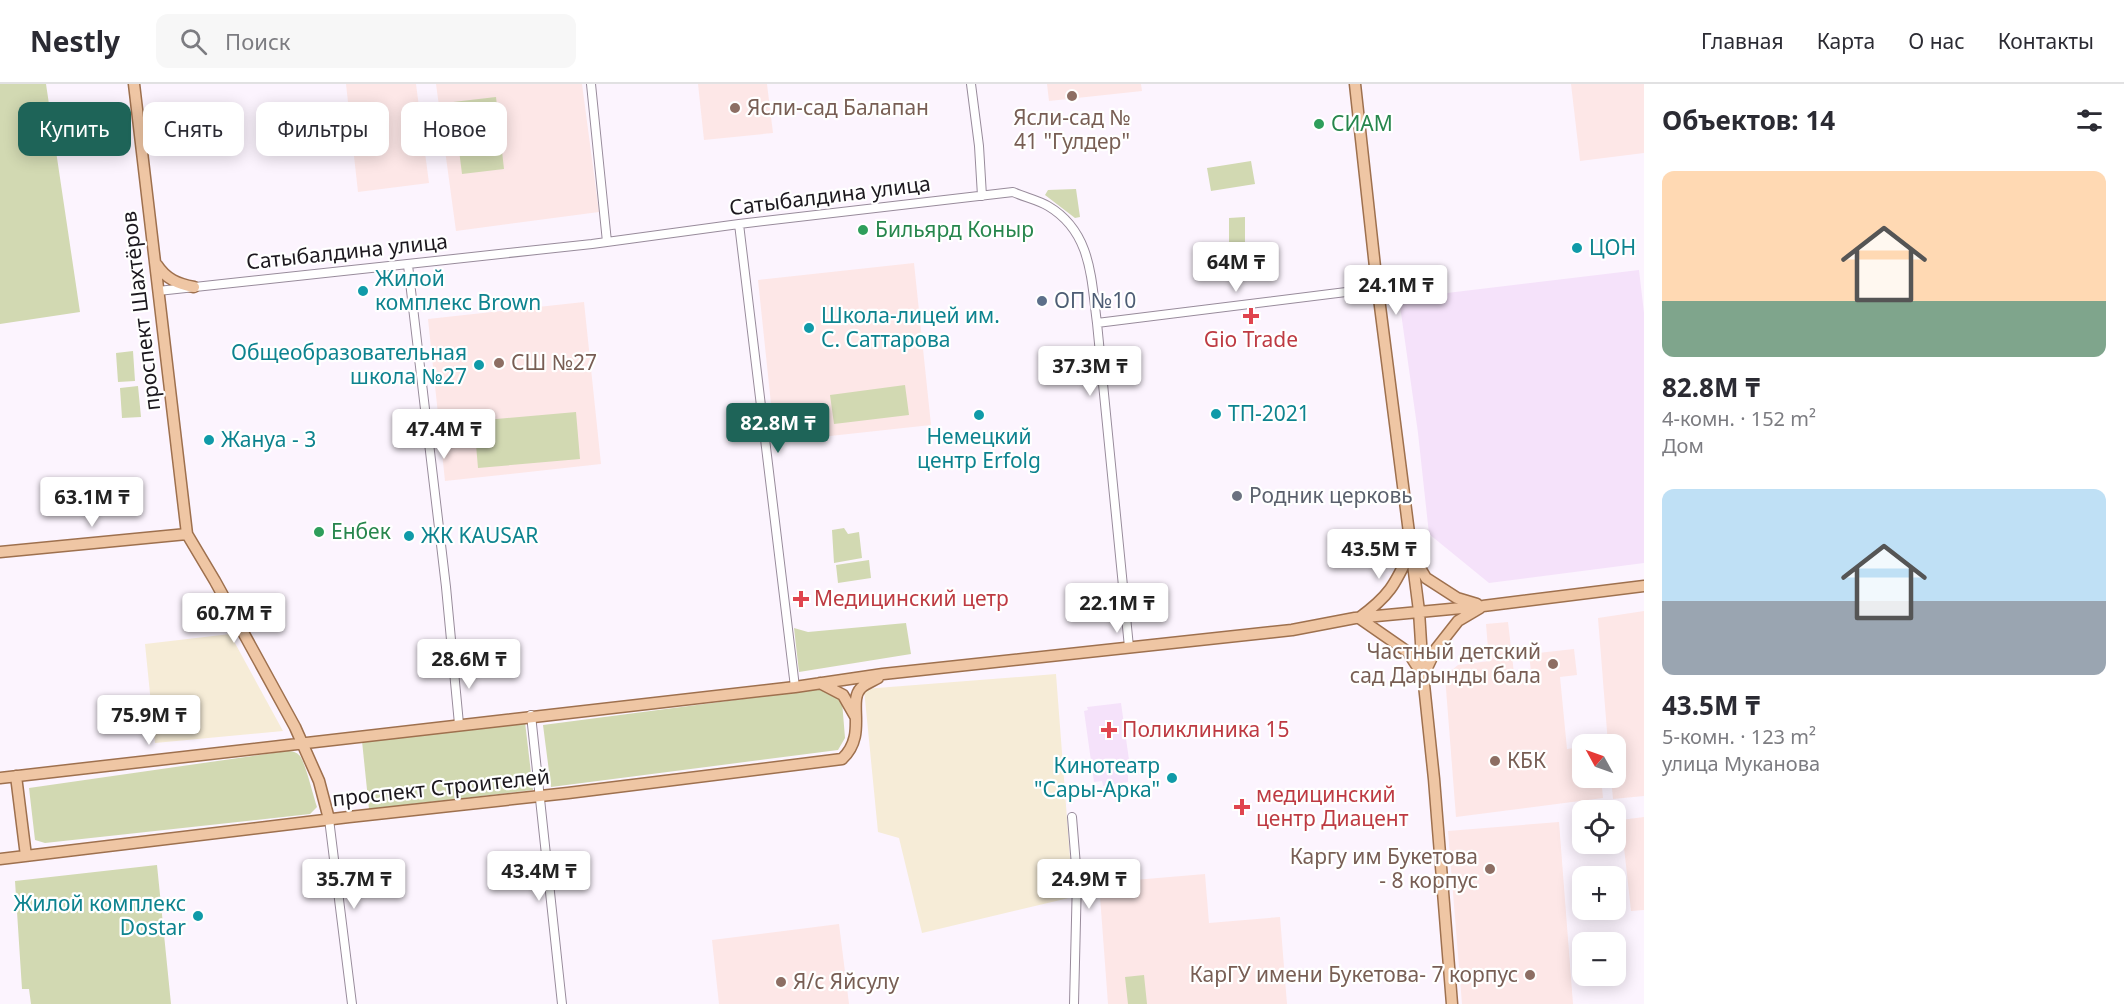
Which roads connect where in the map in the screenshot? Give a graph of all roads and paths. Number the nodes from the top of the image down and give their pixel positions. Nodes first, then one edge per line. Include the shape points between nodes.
1 (134, 84) edge
2 (591, 84) edge
3 (971, 84) edge
4 (1355, 84) edge
5 (982, 196) junction
6 (739, 224) junction
7 (607, 242) junction
8 (154, 260) junction
9 (408, 265) junction
10 (194, 287) junction
11 (1378, 288) junction
12 (158, 291) junction
13 (1097, 323) junction
14 (187, 534) junction
15 (0, 552) edge
16 (1410, 552) junction
17 (1644, 586) edge
18 (1483, 606) junction
19 (1419, 611) junction
20 (1359, 618) junction
21 (1129, 647) junction
22 (884, 674) junction
23 (1423, 675) junction
24 (820, 683) junction
25 (795, 687) junction
26 (531, 715) junction
27 (856, 719) junction
28 (459, 724) junction
29 (302, 742) junction
30 (16, 776) junction
31 (0, 778) edge
32 (540, 797) junction
33 (1072, 817) dead end
34 (329, 819) junction
35 (26, 856) junction
36 (0, 859) edge
37 (352, 1004) edge
38 (562, 1004) edge
39 (1074, 1004) edge
40 (1452, 1004) edge

1 - 8 main road, проспект Шахтёров
2 - 7 street
3 - 5 street
4 - 11 main road
5 - 6 street, Сатыбалдина улица
5 - 13 street, Сатыбалдина улица via 1013,192 1048,206 1071,225 1085,248
6 - 7 street, Сатыбалдина улица
6 - 25 street
7 - 9 street, Сатыбалдина улица
8 - 10 main road via 164,275
8 - 12 main road, проспект Шахтёров
9 - 10 street, Сатыбалдина улица
9 - 28 street
10 - 12 street, Сатыбалдина улица
11 - 13 street
11 - 16 main road
12 - 14 main road, проспект Шахтёров
13 - 21 street, Сатыбалдина улица
14 - 15 main road
14 - 29 main road, проспект Шахтёров
16 - 18 main road via 1426,578 1457,598
16 - 19 main road
16 - 20 main road via 1395,583 1379,603
17 - 18 main road, проспект Строителей
18 - 19 main road, проспект Строителей
18 - 23 main road via 1458,621 1436,649
19 - 20 main road, проспект Строителей
19 - 23 main road
20 - 21 main road, проспект Строителей via 1292,630
20 - 23 main road via 1408,652
21 - 22 main road, проспект Строителей
22 - 24 main road, проспект Строителей
22 - 27 main road, проспект Строителей via 860,688
23 - 40 main road
24 - 25 main road, проспект Строителей
24 - 27 main road via 843,695
25 - 26 main road, проспект Строителей
26 - 28 main road, проспект Строителей
26 - 32 street
27 - 32 main road, проспект Строителей via 857,732 850,752 842,759
28 - 29 main road, проспект Строителей
29 - 30 main road, проспект Строителей
29 - 34 main road, проспект Шахтёров via 319,781
30 - 31 main road, проспект Строителей
30 - 35 main road
32 - 34 main road, проспект Строителей
32 - 38 street
33 - 39 street via 1077,878
34 - 35 main road, проспект Строителей
34 - 37 street, проспект Шахтёров
35 - 36 main road, проспект Строителей

